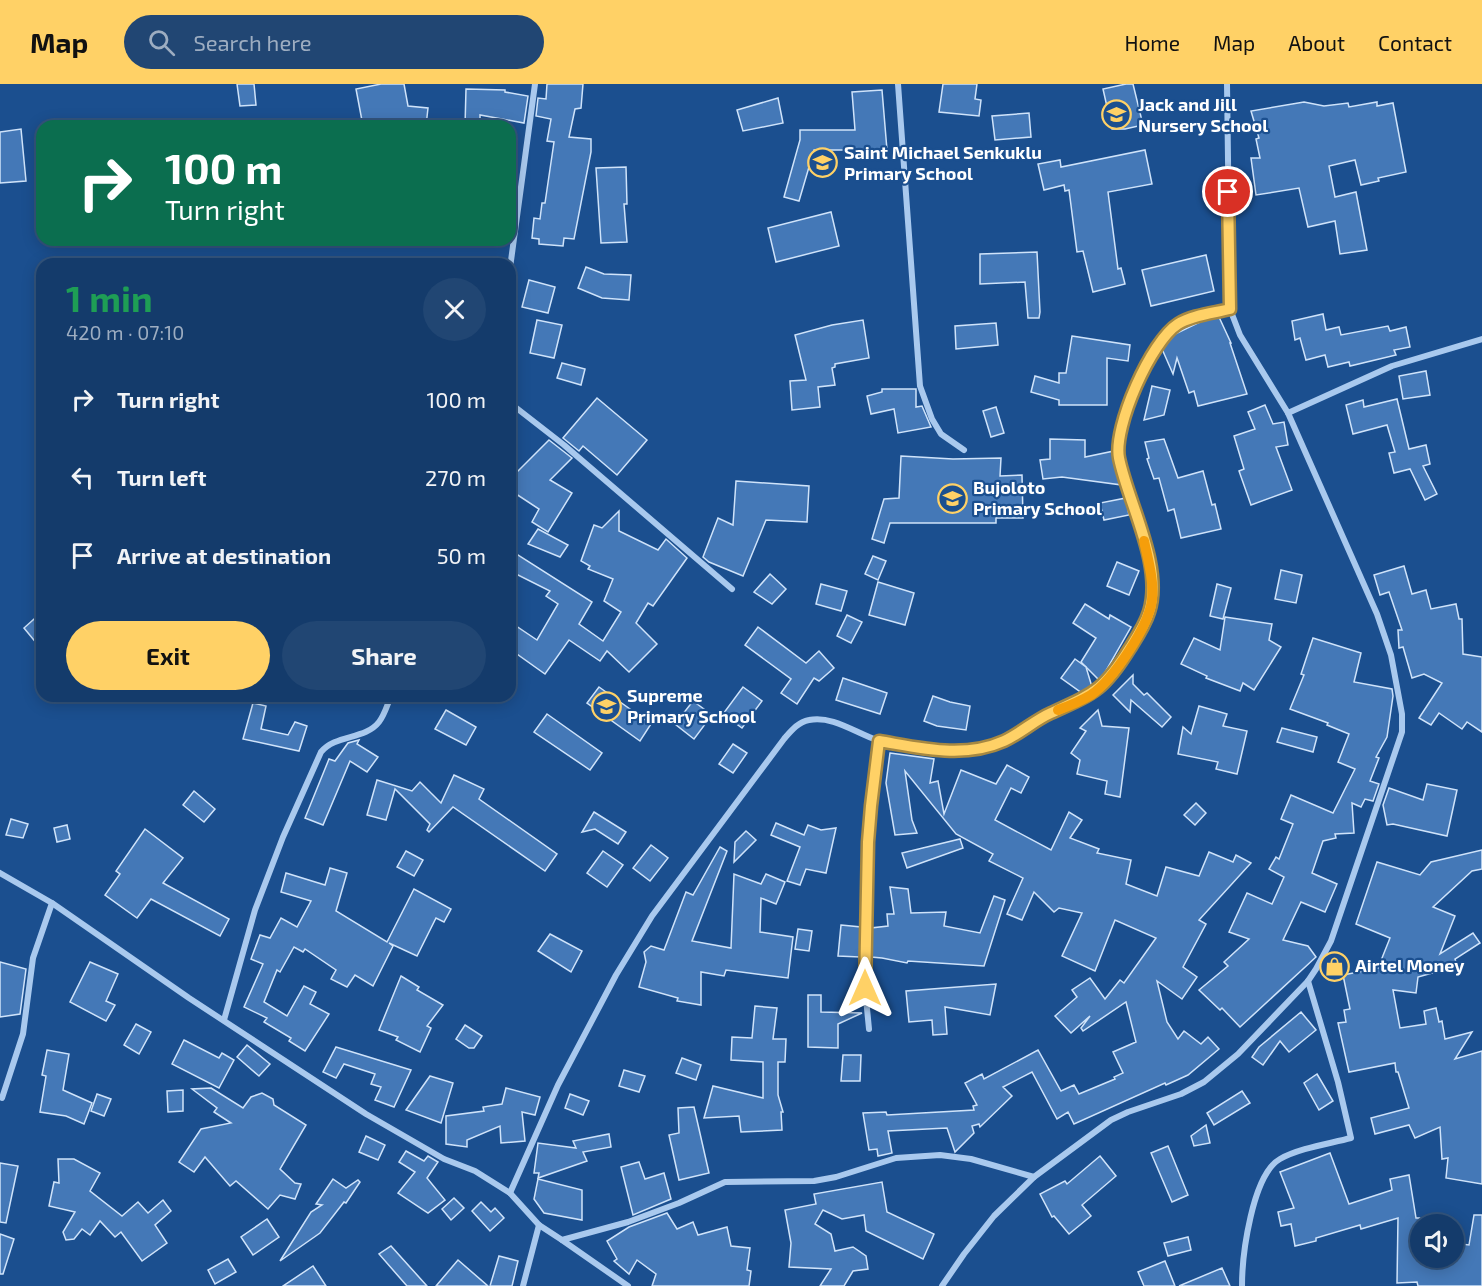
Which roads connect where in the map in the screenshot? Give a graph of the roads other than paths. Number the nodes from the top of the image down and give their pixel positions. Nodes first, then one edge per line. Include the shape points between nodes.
1 (535, 84) edge
2 (897, 84) edge
3 (1227, 84) edge
4 (516, 224) edge
5 (1230, 309) junction
6 (1482, 339) edge
7 (516, 408) edge
8 (1288, 413) junction
9 (964, 450) dead end
10 (732, 589) dead end
11 (388, 702) edge
12 (879, 741) junction
13 (0, 873) edge
14 (52, 903) junction
15 (1308, 981) junction
16 (224, 1020) junction
17 (869, 1029) dead end
18 (2, 1098) dead end
19 (1034, 1177) junction
20 (510, 1193) junction
21 (539, 1225) junction
22 (562, 1240) junction
23 (523, 1286) edge
24 (628, 1286) edge
25 (942, 1286) edge
26 (1242, 1286) edge

1 - 4 street
2 - 9 street via 920,386 941,434
3 - 5 street
5 - 8 street via 1240,335
5 - 12 street via 1177,325 1157,346 1134,389 1119,437 1118,456 1142,530 1152,600 1140,632 1114,674 1090,696 992,746 946,752
6 - 8 street via 1392,366
7 - 10 street
8 - 15 street via 1377,614 1391,655 1402,714 1402,732 1331,941
11 - 16 street via 372,729 331,743 321,752 255,910
12 - 17 street via 868,842 865,988
12 - 20 street via 819,719 797,725 784,739 652,916 616,975 558,1085
13 - 14 street
14 - 16 street
14 - 18 street via 33,958 23,1034
15 - 19 street via 1238,1054 1204,1082 1111,1120
15 - 26 street via 1351,1138 1291,1154 1269,1169 1262,1179 1247,1231
16 - 20 street via 366,1114
19 - 22 street via 972,1159 940,1155 896,1158 814,1181 725,1182 628,1222
19 - 25 street via 994,1216
20 - 21 street
21 - 22 street
21 - 23 street
22 - 24 street

